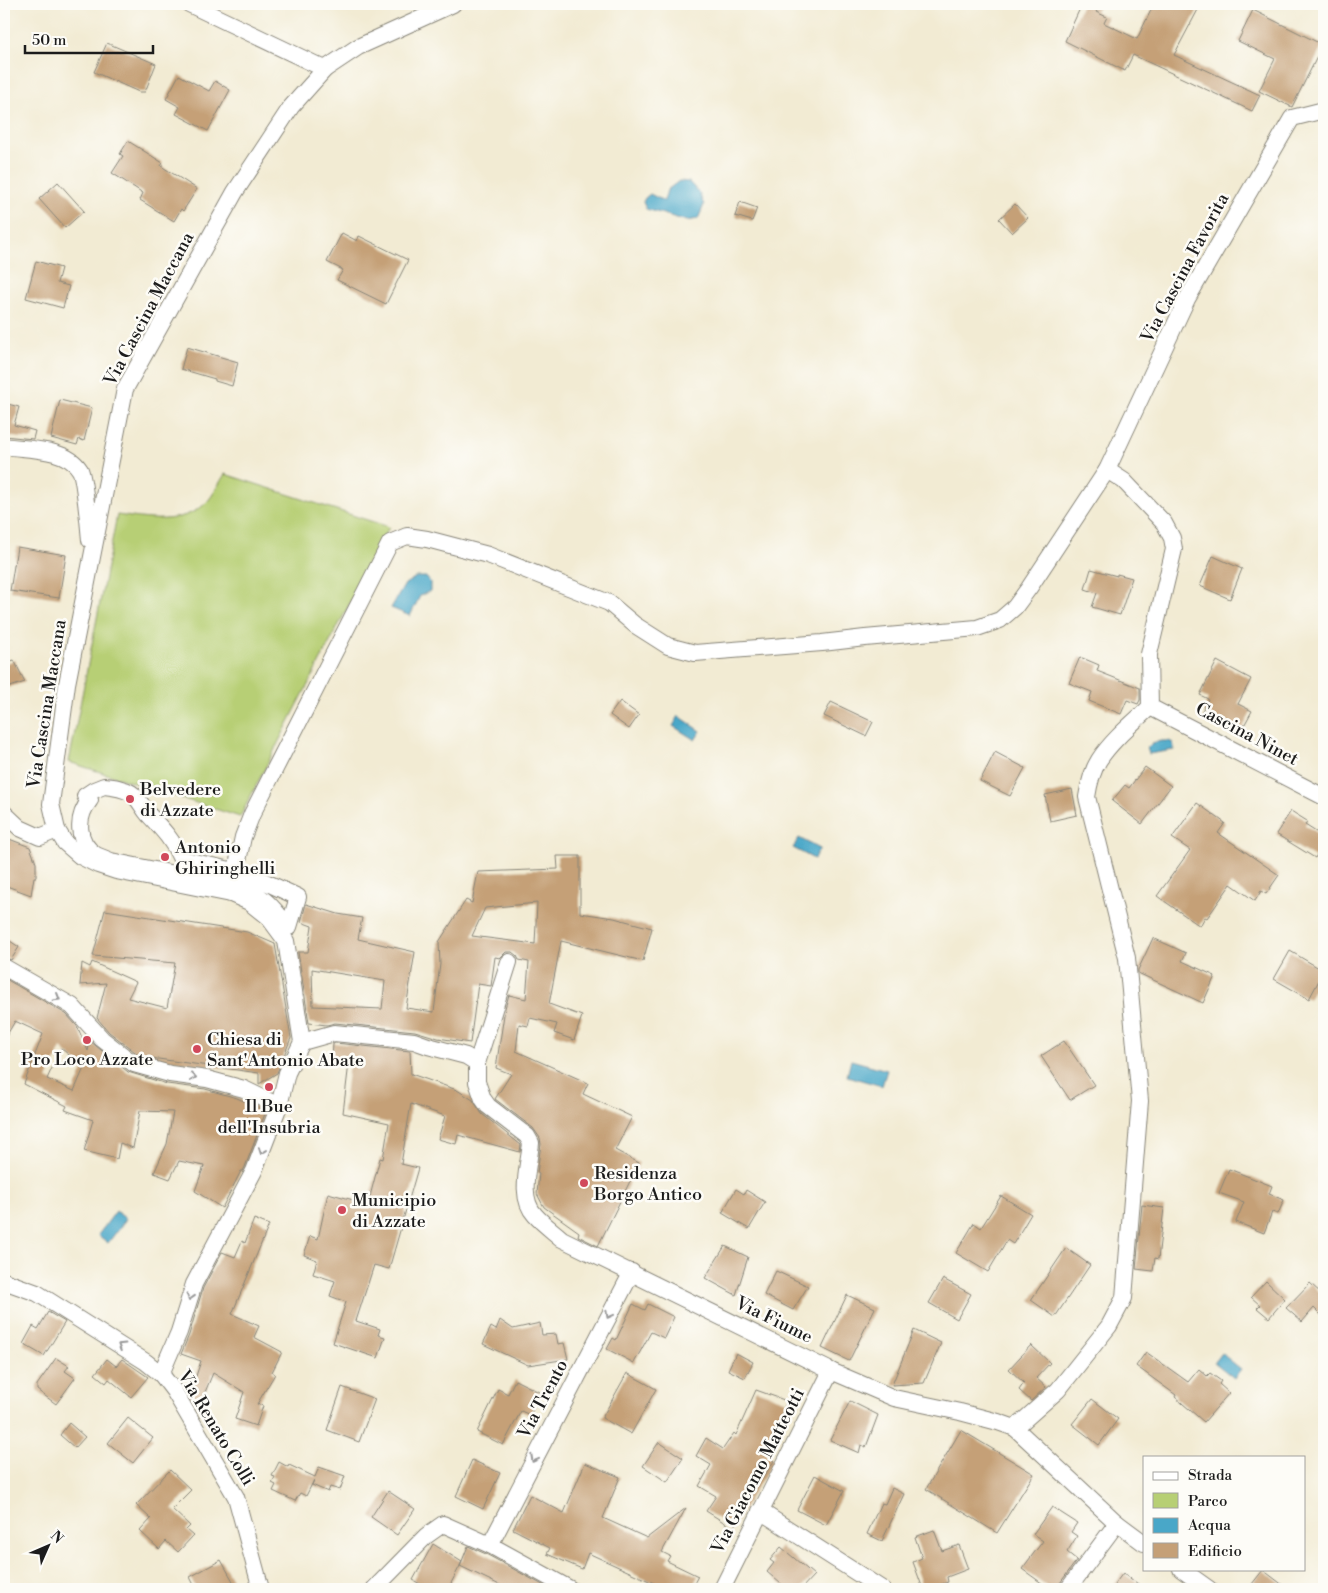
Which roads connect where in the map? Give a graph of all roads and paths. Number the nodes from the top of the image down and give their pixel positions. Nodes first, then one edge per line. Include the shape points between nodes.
1 (188, 4) edge
2 (453, 4) edge
3 (325, 69) junction
4 (1324, 110) edge
5 (4, 446) edge
6 (1107, 470) junction
7 (92, 554) junction
8 (1150, 706) junction
9 (1324, 797) edge
10 (4, 812) edge
11 (57, 830) junction
12 (233, 884) junction
13 (509, 962) dead end
14 (4, 967) edge
15 (302, 1042) junction
16 (477, 1063) junction
17 (279, 1106) junction
18 (632, 1272) junction
19 (4, 1281) edge
20 (830, 1371) junction
21 (161, 1374) junction
22 (1015, 1428) junction
23 (760, 1511) junction
24 (1117, 1523) junction
25 (1143, 1542) edge
26 (490, 1545) junction
27 (1182, 1570) edge
28 (261, 1589) edge
29 (374, 1589) edge
30 (570, 1589) edge
31 (722, 1589) edge
32 (882, 1589) edge
33 (1068, 1589) edge
34 (1210, 1589) edge

1 - 3 street
2 - 3 street, Via Cascina Maccana via 358,47
3 - 7 street, Via Cascina Maccana via 291,107 235,192 125,389
4 - 6 street, Via Cascina Favorita via 1292,118 1187,298
5 - 7 street via 56,453 72,461 81,471
6 - 8 street via 1124,481 1164,523 1172,538 1174,549 1149,654
6 - 12 street, Via Cascina Favorita via 1015,607 1000,620 977,628 822,644 694,653 668,646 609,603 488,555 406,536 390,544 252,814 243,837
7 - 11 street, Via Cascina Maccana via 67,684 51,804
8 - 9 street, Cascina Ninet
8 - 22 street via 1099,760 1087,797 1127,958 1140,1101 1124,1298 1109,1326 1058,1390
10 - 11 street via 20,828 40,837
11 - 12 street via 75,852 116,872
12 - 12 street via 97,855 89,849 80,830 80,819 90,800 85,796 104,786 126,790 139,800 167,834 181,859
12 - 15 street via 269,918 286,941
13 - 16 street
14 -> 17 street via 72,1006 102,1040 134,1064 244,1089
15 - 16 street via 334,1033 414,1041 466,1056
15 - 17 street via 287,1074
16 - 18 street, Via Fiume via 477,1082 483,1099 531,1143 526,1193 534,1215 562,1238
17 -> 21 street via 254,1171 194,1284
18 - 20 street, Via Fiume
18 -> 26 street, Via Trento
21 -> 19 street, Via Renato Colli via 37,1293
20 - 22 street, Via Fiume via 894,1398
20 - 23 street, Via Giacomo Matteotti
21 - 28 street, Via Renato Colli via 236,1497
22 - 24 street, Via Fiume
23 - 31 street, Via Giacomo Matteotti
23 - 32 street
24 - 25 street, Via Fiume
24 - 33 street
26 - 29 street via 443,1524 426,1536
26 - 30 street
27 - 34 street

